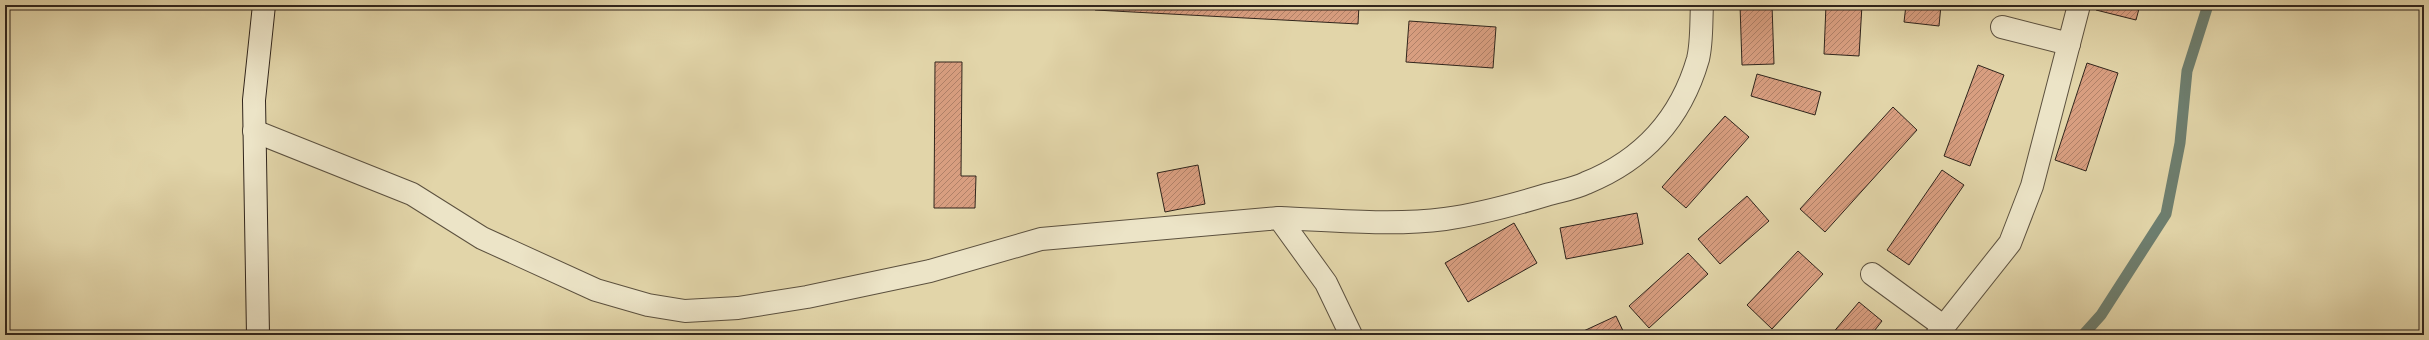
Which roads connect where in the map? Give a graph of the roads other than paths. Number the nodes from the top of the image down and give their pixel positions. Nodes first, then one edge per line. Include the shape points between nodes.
1 (264, 5) edge
2 (1702, 5) edge
3 (2079, 5) edge
4 (2002, 27) dead end
5 (2069, 44) junction
6 (254, 131) junction
7 (1279, 218) junction
8 (1872, 274) dead end
9 (1940, 330) edge
10 (258, 335) edge
11 (1351, 335) edge

1 - 6 street via 254,100
2 - 7 street via 1698,58 1686,92 1668,122 1648,146 1586,183 1498,209 1444,219 1386,221
3 - 5 street
4 - 5 street
5 - 9 street via 2032,186 2010,243
6 - 7 street via 412,194 482,238 596,290 648,305 685,311 738,308 807,298 930,271 1041,239
6 - 10 street
7 - 11 street via 1326,283
8 - 9 street

